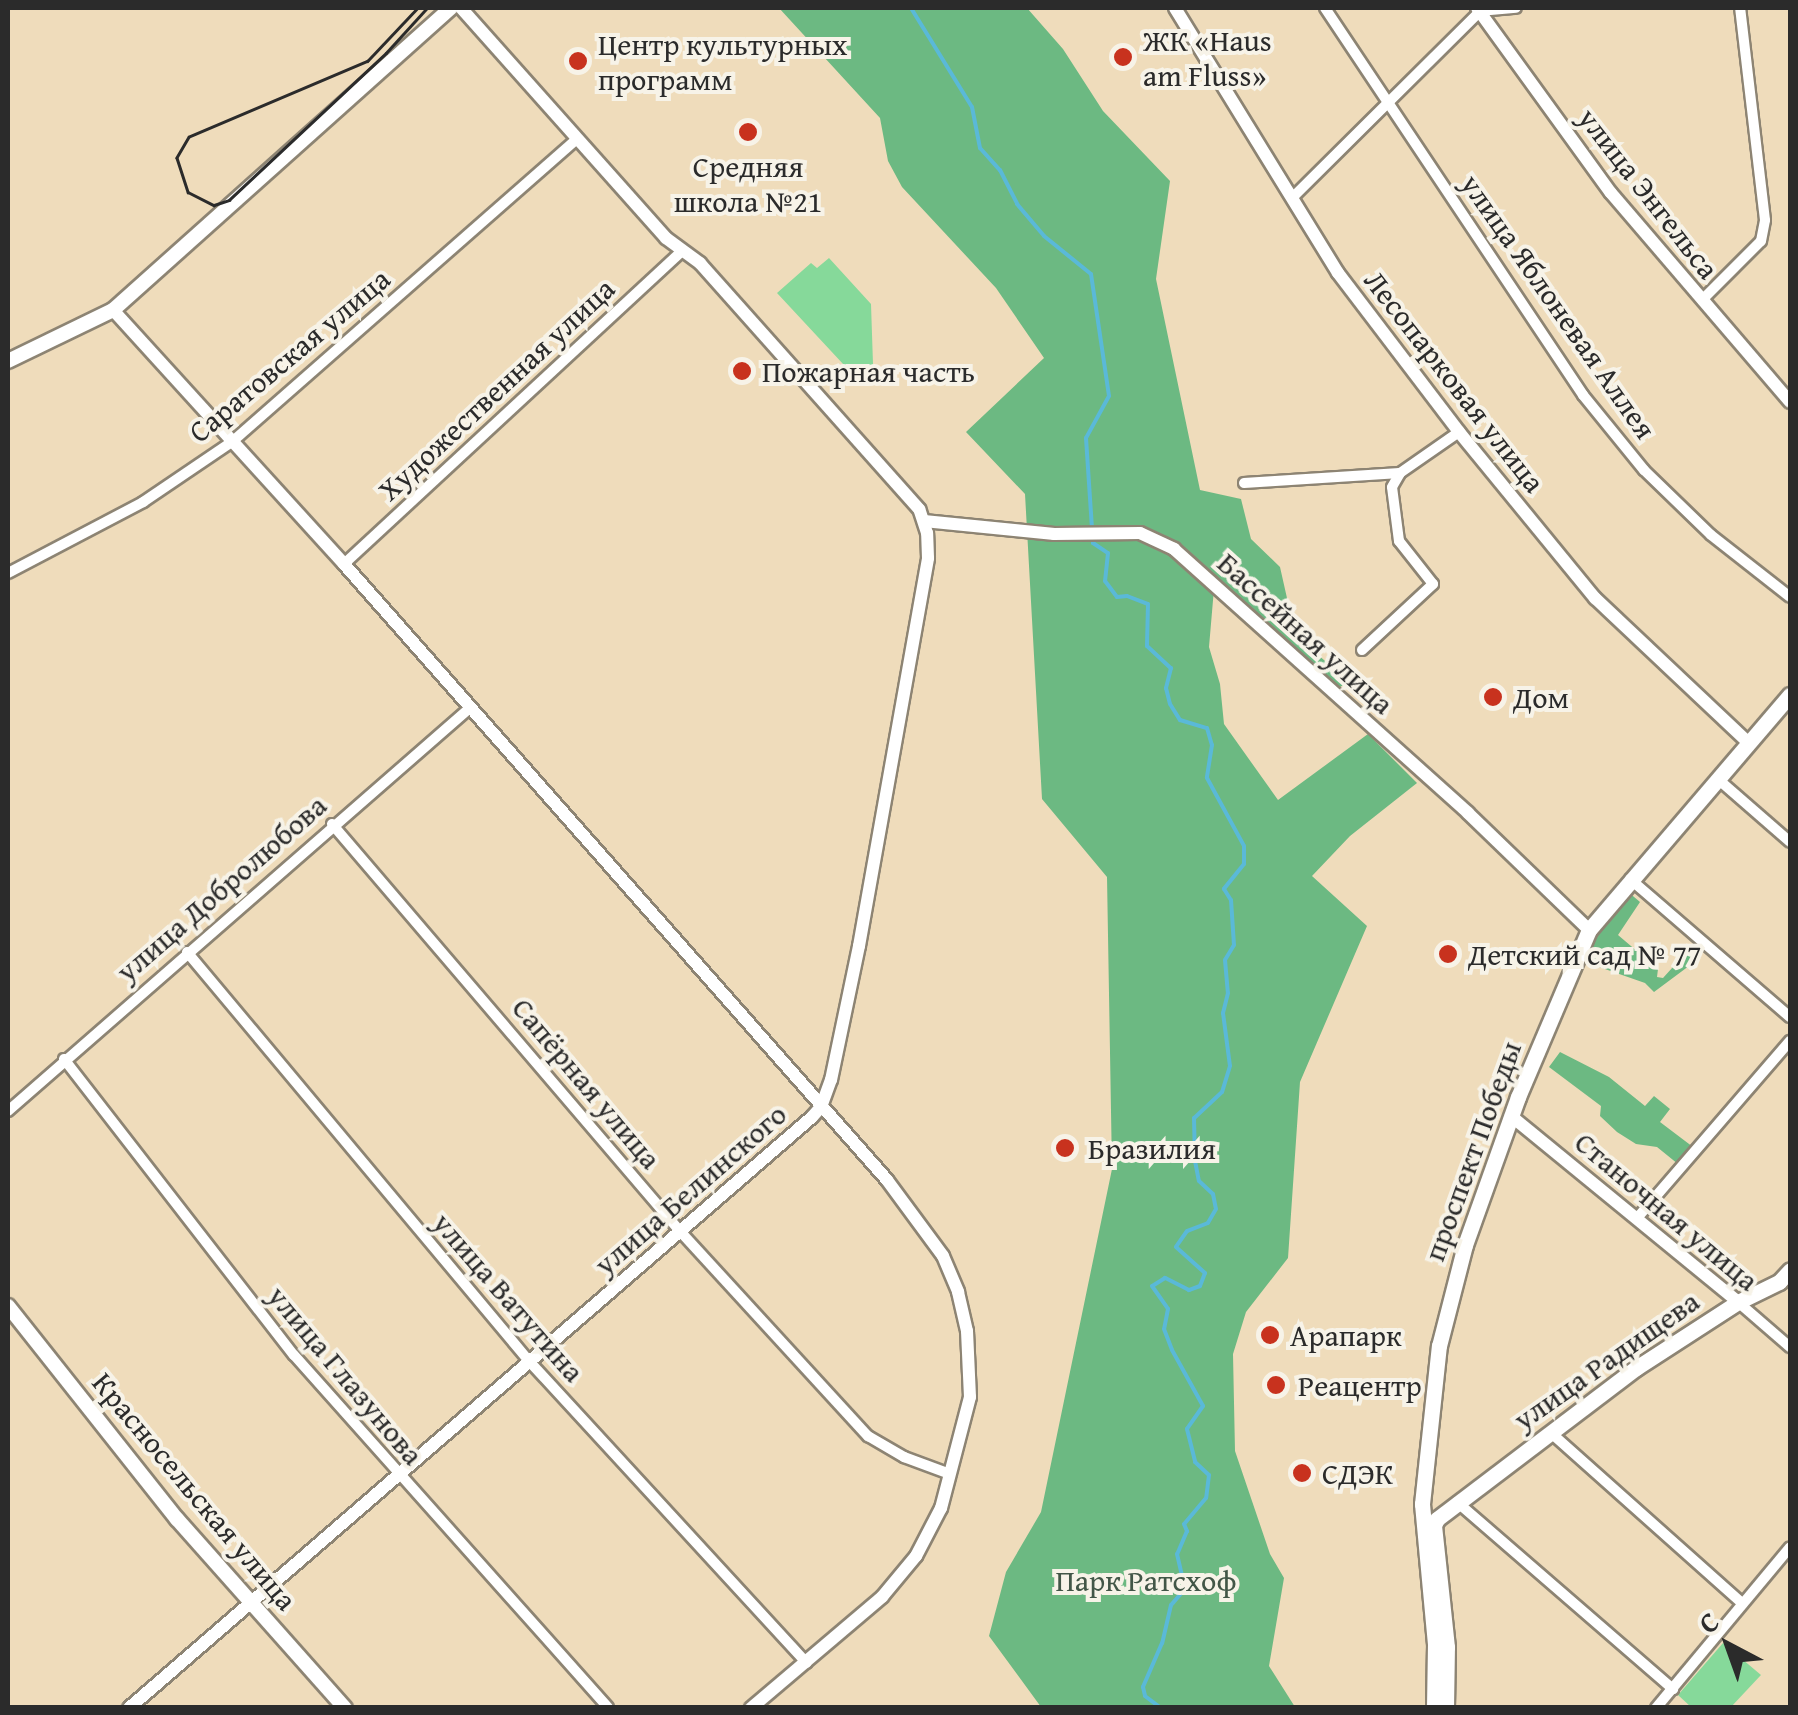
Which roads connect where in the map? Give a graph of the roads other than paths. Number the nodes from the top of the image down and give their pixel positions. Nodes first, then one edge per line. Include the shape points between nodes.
1 (451, 8) edge
2 (462, 8) edge
3 (1175, 8) edge
4 (1325, 8) edge
5 (1516, 8) edge
6 (1740, 8) edge
7 (1480, 9) edge
8 (1390, 103) junction
9 (577, 139) junction
10 (1292, 198) junction
11 (681, 252) junction
12 (1702, 300) junction
13 (113, 310) junction
14 (8, 362) edge
15 (1790, 402) edge
16 (1459, 432) junction
17 (233, 441) junction
18 (1400, 473) junction
19 (1244, 483) dead end
20 (922, 515) junction
21 (344, 564) junction
22 (8, 573) edge
23 (1790, 598) edge
24 (1362, 650) dead end
25 (1790, 695) edge
26 (471, 707) junction
27 (1748, 743) junction
28 (1719, 780) junction
29 (332, 824) junction
30 (1790, 842) edge
31 (1630, 879) junction
32 (1589, 930) junction
33 (186, 952) junction
34 (1790, 1017) edge
35 (1790, 1041) edge
36 (64, 1059) junction
37 (821, 1107) junction
38 (8, 1111) edge
39 (1511, 1116) junction
40 (1638, 1217) junction
41 (680, 1230) junction
42 (1790, 1270) edge
43 (1738, 1302) junction
44 (8, 1306) edge
45 (1790, 1347) edge
46 (529, 1362) junction
47 (1550, 1432) junction
48 (950, 1474) junction
49 (397, 1475) junction
50 (1424, 1478) junction
51 (1457, 1502) junction
52 (1790, 1546) edge
53 (250, 1601) junction
54 (1742, 1603) junction
55 (807, 1664) junction
56 (1673, 1688) junction
57 (129, 1708) edge
58 (344, 1708) edge
59 (608, 1708) edge
60 (751, 1708) edge
61 (1434, 1708) edge
62 (1446, 1708) edge
63 (1656, 1708) edge

1 - 13 main road
2 - 9 street
3 - 10 street, Лесопарковая улица
4 - 8 street, улица Яблоневая Аллея
5 - 7 street
6 - 12 street via 1766,220 1761,241
7 - 8 street
7 - 12 street, улица Энгельса via 1612,192
8 - 10 street
8 - 23 street, улица Яблоневая Аллея via 1583,395 1657,484
9 - 11 street
9 - 17 street, Саратовская улица
10 - 16 street, Лесопарковая улица via 1338,272
11 - 20 street via 700,263
11 - 21 street, Художественная улица
12 - 15 street, улица Энгельса
13 - 14 main road
13 - 17 street
16 - 18 street
16 - 27 street, Лесопарковая улица via 1595,598
17 - 21 street
17 - 22 street, Саратовская улица via 142,502
18 - 19 street
18 - 24 street via 1392,488 1400,541 1433,584
20 - 32 street, Бассейная улица via 1054,534 1140,533 1174,549 1468,812
20 - 37 street, улица Белинского via 928,546 924,584 859,946
21 - 26 street
25 - 27 main road, проспект Победы
26 - 29 street, улица Добролюбова
26 - 37 street
27 - 28 main road, проспект Победы
28 - 30 street
28 - 31 main road, проспект Победы
29 - 33 street, улица Добролюбова
29 - 41 street, Сапёрная улица
31 - 32 main road, проспект Победы
31 - 34 street
32 - 39 main road, проспект Победы
33 - 36 street, улица Добролюбова
33 - 46 street, улица Ватутина
35 - 40 street
36 - 38 street, улица Добролюбова
36 - 49 street, улица Глазунова via 294,1355
37 - 41 street, улица Белинского
37 - 48 street via 918,1218 958,1292 970,1397
39 - 40 street, Станочная улица
39 - 50 main road, проспект Победы via 1452,1293
40 - 43 street, Станочная улица
41 - 46 street, улица Белинского
41 - 48 street, Сапёрная улица via 868,1436
42 - 43 main road, улица Радищева
43 - 45 street, Станочная улица
43 - 47 main road, улица Радищева
44 - 53 main road, Красносельская улица
46 - 49 street, улица Белинского
46 - 55 street, улица Ватутина
47 - 51 main road, улица Радищева
47 - 54 street
48 - 55 street via 916,1556 882,1597
49 - 53 street, улица Белинского
49 - 59 street, улица Глазунова
50 - 51 main road
50 - 61 main road, проспект Победы
51 - 56 street
51 - 62 main road, улица Радищева via 1438,1518 1435,1532
52 - 54 street
53 - 57 street, улица Белинского
53 - 58 main road, Красносельская улица
54 - 56 street
55 - 60 street
56 - 63 street

